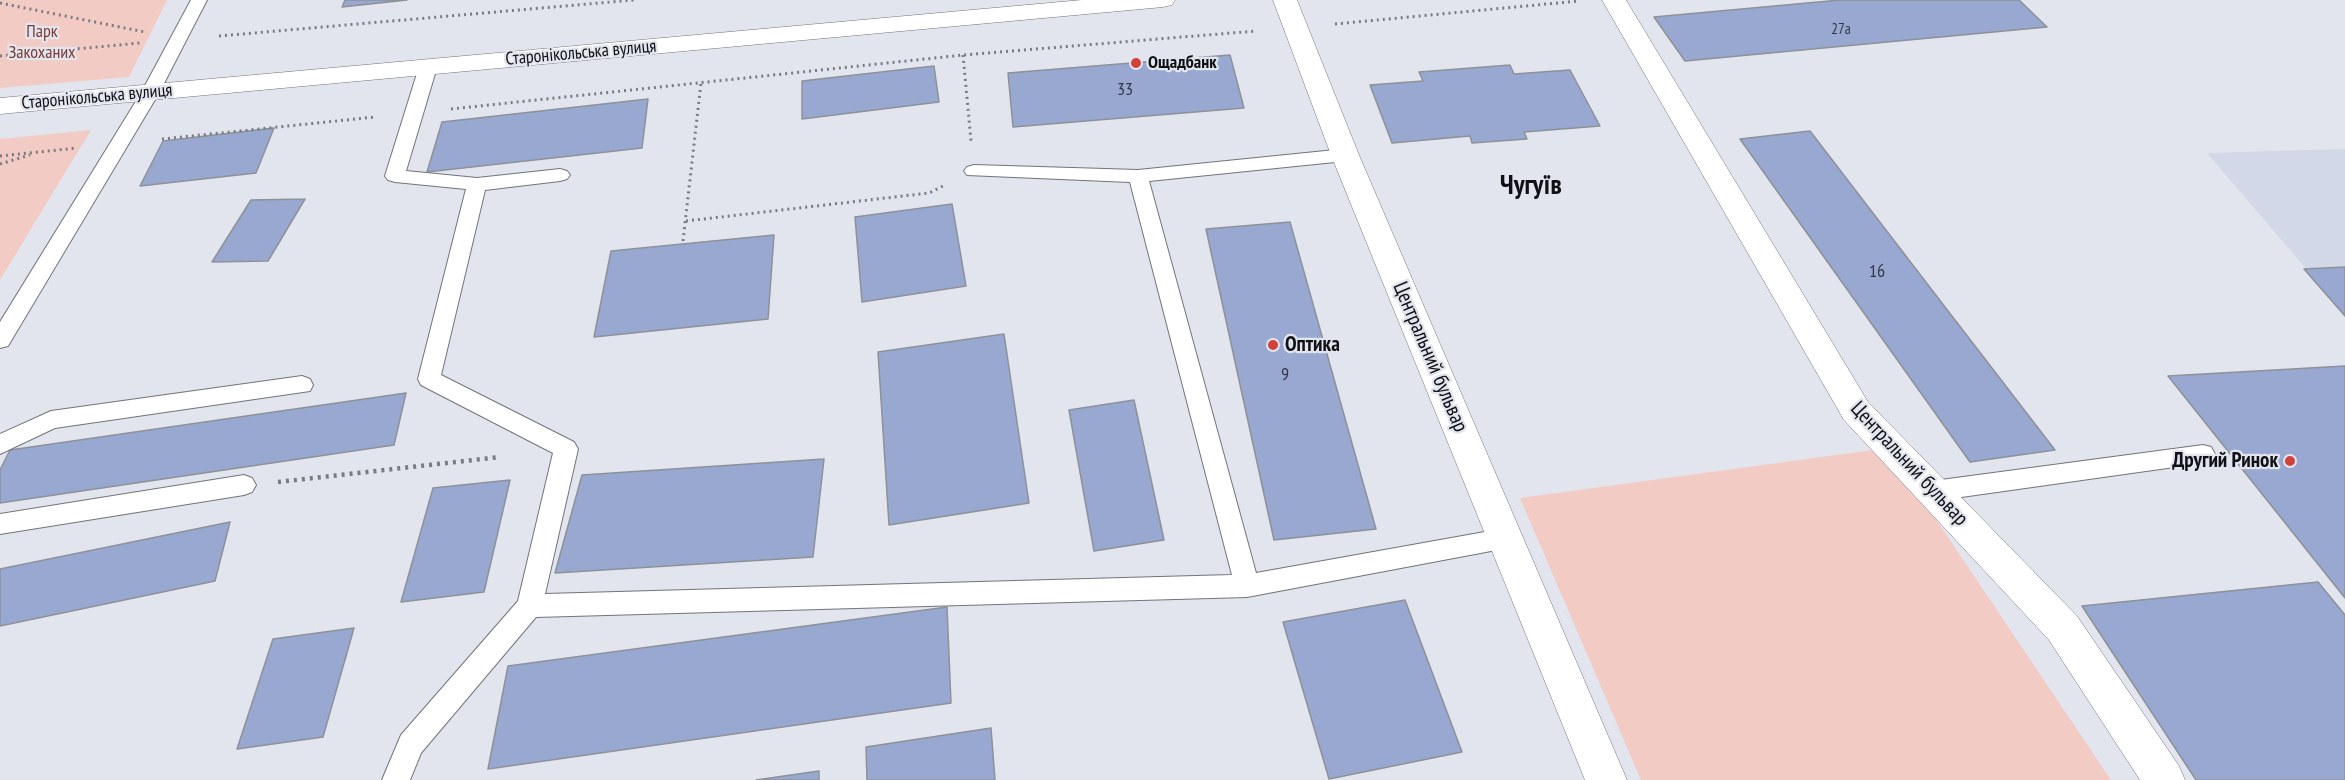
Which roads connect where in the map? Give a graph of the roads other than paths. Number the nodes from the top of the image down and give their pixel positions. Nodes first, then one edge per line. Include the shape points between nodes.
1 (199, 0) edge
2 (1163, 0) edge
3 (1614, 0) edge
4 (1290, 14) edge
5 (428, 67) junction
6 (150, 93) junction
7 (0, 106) edge
8 (1345, 155) junction
9 (974, 171) road end
10 (560, 175) dead end
11 (1138, 176) junction
12 (477, 184) junction
13 (0, 340) edge
14 (302, 385) dead end
15 (0, 445) edge
16 (2203, 454) dead end
17 (244, 485) road end
18 (1933, 491) junction
19 (0, 524) edge
20 (1507, 538) junction
21 (1247, 586) junction
22 (530, 606) junction
23 (396, 780) edge
24 (1606, 780) edge
25 (2164, 780) edge

1 - 6 lane
2 - 5 street, Старонікольська вулиця
3 - 18 street, Центральний бульвар via 1856,411
4 - 8 street, Центральний бульвар
5 - 6 street, Старонікольська вулиця
5 - 12 lane via 395,176
6 - 7 street, Старонікольська вулиця
6 - 13 lane
8 - 11 lane
8 - 20 street, Центральний бульвар
9 - 11 lane
10 - 12 lane
11 - 21 lane
12 - 22 lane via 429,379 566,449
14 - 15 lane via 51,420
16 - 18 lane
17 - 19 lane
18 - 25 street, Центральний бульвар via 2063,628
20 - 21 lane
20 - 24 street, Центральний бульвар
21 - 22 lane
22 - 23 lane via 411,744

